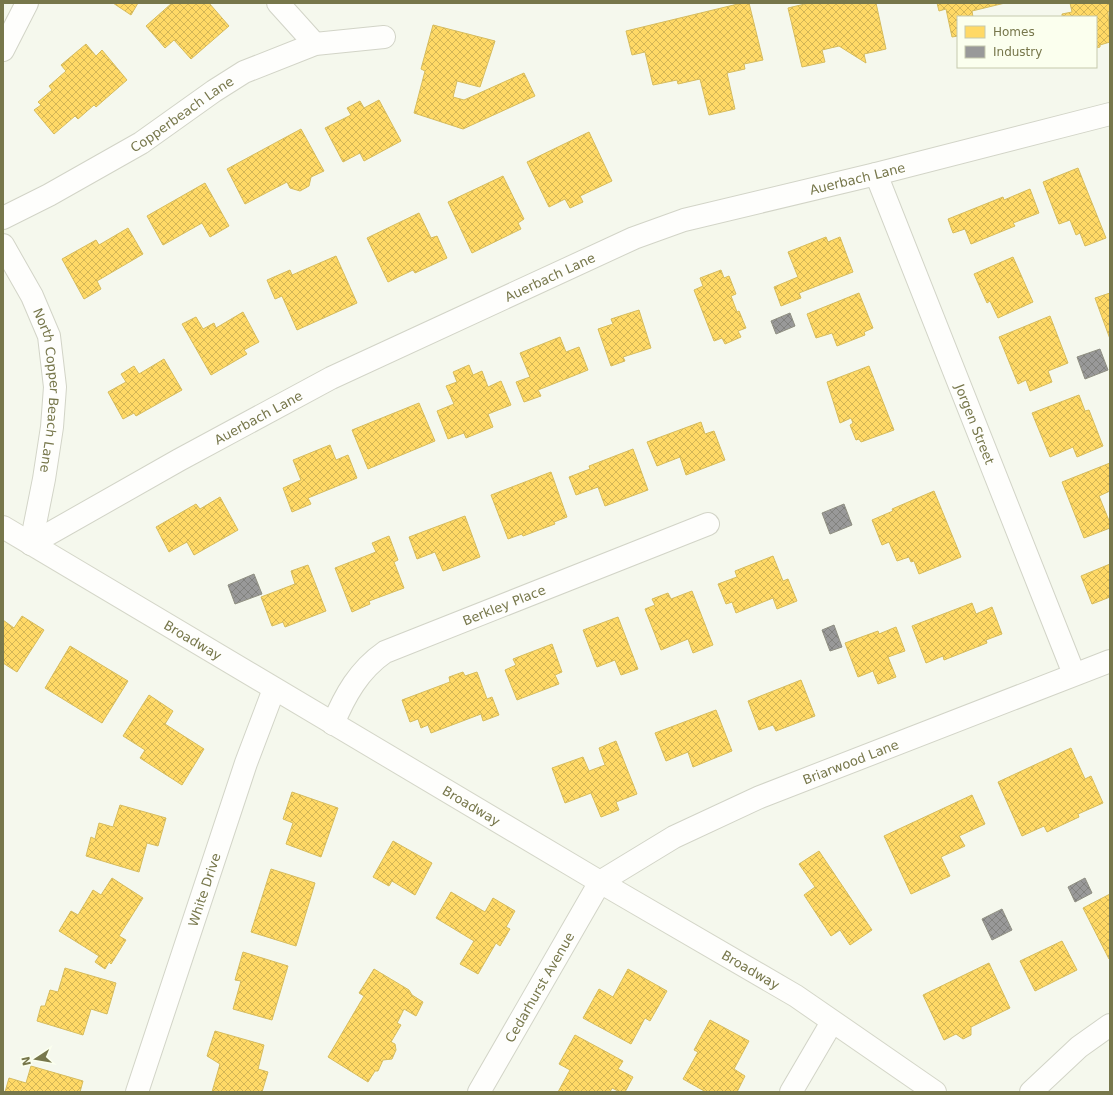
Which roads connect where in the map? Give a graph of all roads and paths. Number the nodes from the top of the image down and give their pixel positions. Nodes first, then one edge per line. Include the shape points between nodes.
1 (27, 3) edge
2 (278, 3) edge
3 (384, 37) dead end
4 (315, 44) junction
5 (3, 50) edge
6 (1110, 114) edge
7 (876, 174) junction
8 (3, 218) edge
9 (3, 245) edge
10 (708, 524) dead end
11 (3, 527) edge
12 (31, 544) junction
13 (1110, 660) edge
14 (1074, 674) junction
15 (274, 688) junction
16 (333, 724) junction
17 (600, 882) junction
18 (832, 1022) junction
19 (1110, 1025) edge
20 (137, 1092) edge
21 (479, 1092) edge
22 (791, 1092) edge
23 (935, 1092) edge
24 (1031, 1092) edge

1 - 5 street
2 - 4 street
3 - 4 street, Copperbeach Lane
4 - 8 street, Copperbeach Lane via 244,72 141,143 49,196
6 - 7 street, Auerbach Lane
7 - 12 street, Auerbach Lane via 684,220 634,238 331,378
7 - 14 street, Jorgen Street
9 - 12 street, North Copper Beach Lane via 32,296 49,336 55,387 52,427
10 - 16 street, Berkley Place via 385,652 370,662 358,677 344,699
11 - 12 street, Broadway
12 - 15 street, Broadway
13 - 14 street, Briarwood Lane
14 - 17 street, Briarwood Lane via 760,797 674,837
15 - 16 street, Broadway
15 - 20 street, White Drive via 246,763
16 - 17 street, Broadway
17 - 18 street, Broadway via 796,996
17 - 21 street, Cedarhurst Avenue
18 - 22 street
18 - 23 street, Broadway
19 - 24 street via 1079,1047

